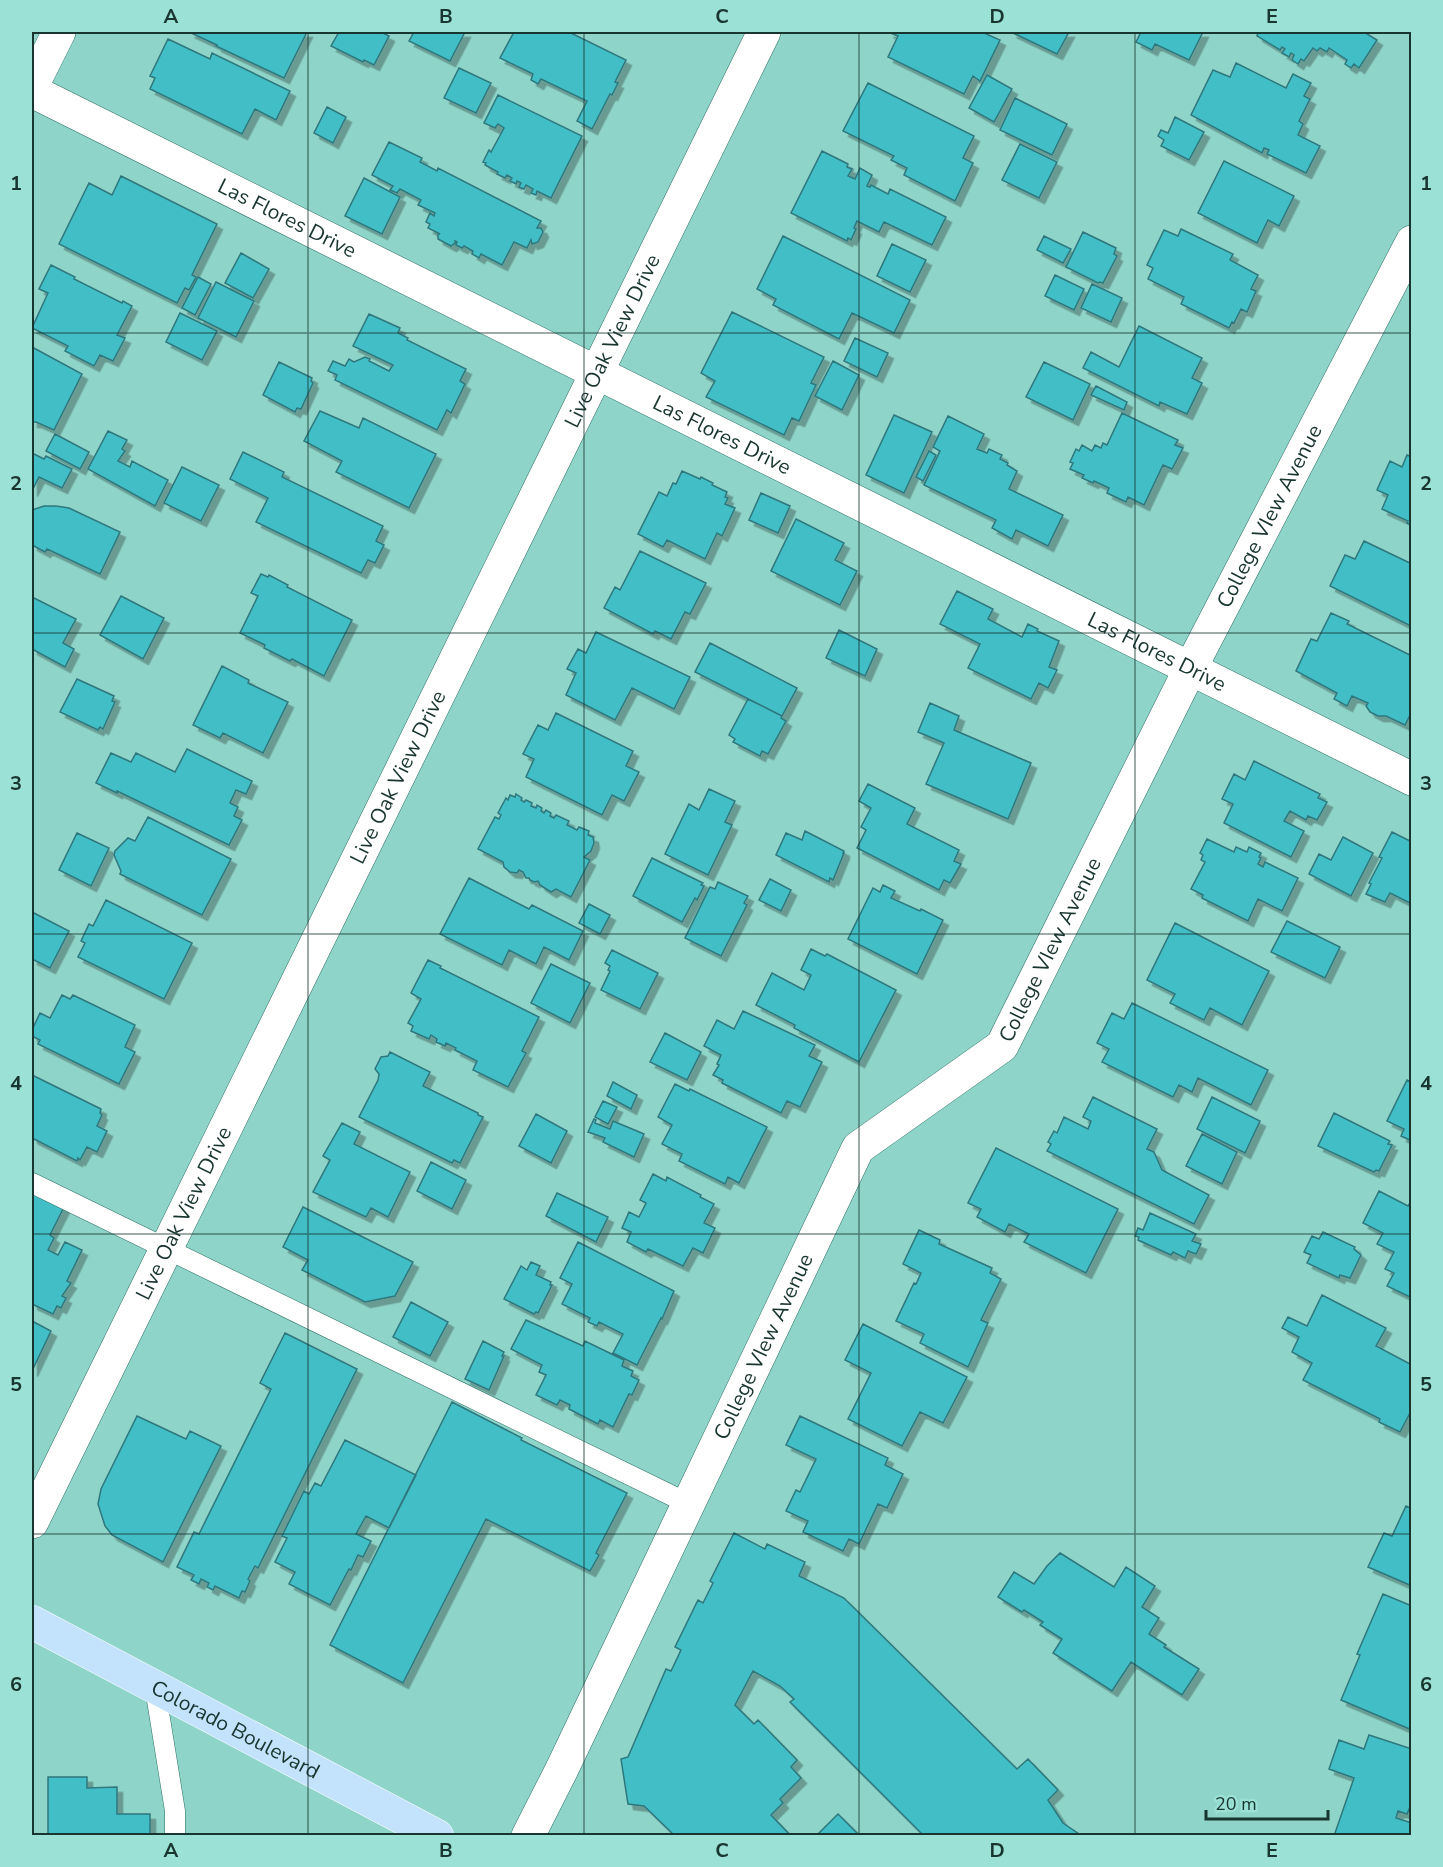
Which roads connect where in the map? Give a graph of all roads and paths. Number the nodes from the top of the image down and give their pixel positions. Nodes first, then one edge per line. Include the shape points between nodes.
1 (59, 32) edge
2 (764, 32) edge
3 (32, 89) edge
4 (1412, 242) edge
5 (596, 373) junction
6 (1190, 669) junction
7 (1412, 779) edge
8 (32, 1184) edge
9 (166, 1250) junction
10 (689, 1504) junction
11 (32, 1522) edge
12 (32, 1622) edge
13 (155, 1688) junction
14 (175, 1836) edge
15 (437, 1836) edge
16 (528, 1836) edge

1 - 3 street
2 - 5 street, Live Oak View Drive
3 - 5 street, Las Flores Drive
4 - 6 street, College VIew Avenue
5 - 6 street, Las Flores Drive
5 - 9 street, Live Oak View Drive
6 - 7 street, Las Flores Drive
6 - 10 street, College VIew Avenue via 1002,1046 858,1148
8 - 9 lane
9 - 10 lane
9 - 11 street, Live Oak View Drive
10 - 16 street, College VIew Avenue
12 - 13 main road, Colorado Boulevard
13 - 14 lane via 175,1811
13 - 15 main road, Colorado Boulevard

